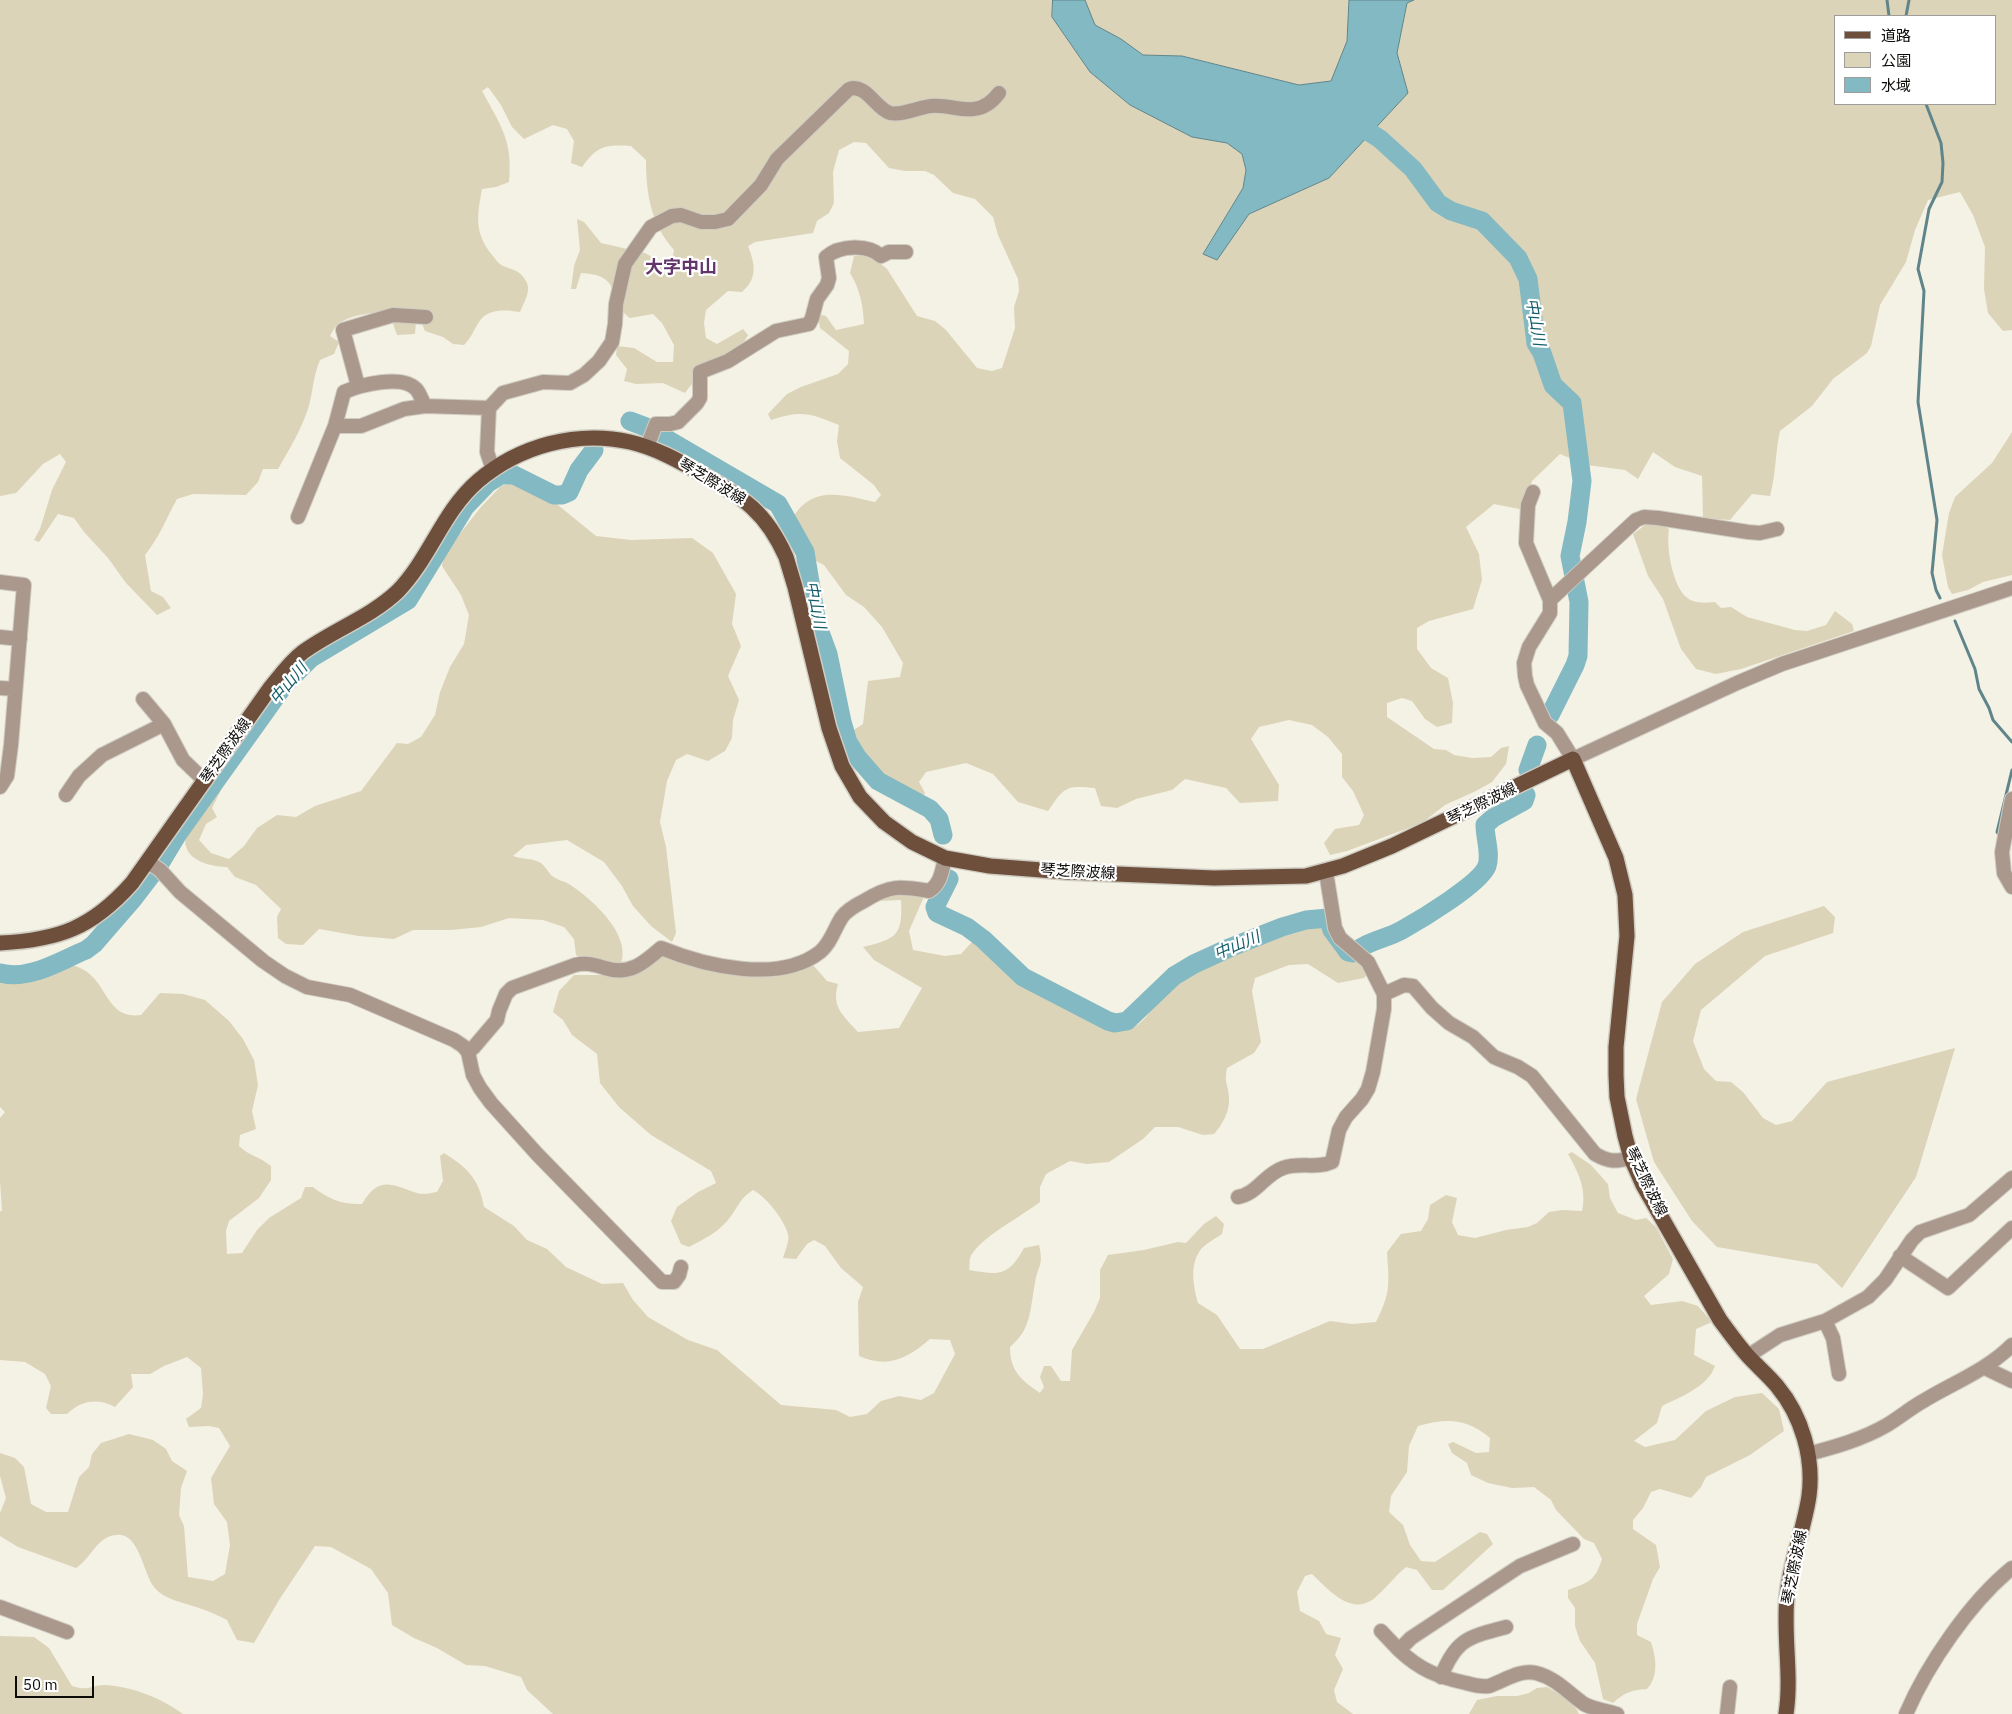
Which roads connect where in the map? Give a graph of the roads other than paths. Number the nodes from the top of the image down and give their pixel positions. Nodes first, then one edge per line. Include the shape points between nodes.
1 (999, 93) dead end
2 (906, 252) dead end
3 (426, 317) dead end
4 (358, 386) junction
5 (425, 406) junction
6 (489, 408) junction
7 (335, 426) junction
8 (647, 447) junction
9 (492, 470) junction
10 (1532, 492) dead end
11 (298, 517) dead end
12 (1777, 529) dead end
13 (0, 582) edge
14 (2012, 588) edge
15 (1550, 600) junction
16 (0, 637) edge
17 (20, 638) junction
18 (0, 688) edge
19 (15, 689) junction
20 (143, 699) dead end
21 (164, 724) junction
22 (6, 745) edge
23 (1573, 759) junction
24 (205, 781) junction
25 (0, 788) edge
26 (66, 795) dead end
27 (2012, 799) edge
28 (945, 858) junction
29 (155, 866) junction
30 (1326, 872) junction
31 (2012, 887) edge
32 (0, 943) edge
33 (1384, 994) junction
34 (468, 1052) junction
35 (1631, 1158) junction
36 (2012, 1178) edge
37 (1238, 1197) dead end
38 (2012, 1228) edge
39 (1900, 1256) junction
40 (681, 1266) dead end
41 (1825, 1321) junction
42 (2012, 1345) edge
43 (1748, 1356) junction
44 (1985, 1368) junction
45 (1840, 1374) dead end
46 (2012, 1381) edge
47 (1808, 1454) junction
48 (1573, 1544) dead end
49 (2012, 1568) edge
50 (0, 1607) edge
51 (1506, 1627) dead end
52 (1381, 1631) dead end
53 (67, 1632) dead end
54 (1399, 1650) junction
55 (1441, 1677) junction
56 (1730, 1686) dead end
57 (1617, 1714) edge
58 (1727, 1714) edge
59 (1786, 1714) edge
60 (1906, 1714) edge

1 - 6 street via 986,105 975,109 936,105 896,114 888,113 860,89 849,89 777,159 761,185 728,219 701,222 681,215 651,227 625,264 612,342 584,376 570,383 543,382 503,392
2 - 8 street via 889,252 881,256 862,248 831,253 826,257 827,285 817,300 809,324 776,331 728,361 700,372 700,398 697,403 678,422 656,424
3 - 4 street via 394,315 344,330
4 - 5 street via 396,381 408,384 416,389
4 - 7 street via 344,392
5 - 6 street
5 - 7 street via 404,409 361,426
6 - 9 street via 487,452
7 - 11 street
8 - 9 main road, 琴芝際波線 via 610,439 560,441 530,449
8 - 28 main road, 琴芝際波線 via 682,463 745,500 768,525 786,557 835,750 846,774 860,797 884,822 912,842
9 - 24 main road, 琴芝際波線 via 456,505 397,592 309,648 290,665 270,688
10 - 15 street via 1526,543
12 - 15 street via 1748,532 1644,517 1636,520
13 - 17 street via 24,584
14 - 23 street via 1782,664
15 - 23 street via 1550,613 1529,647 1524,663 1525,676 1544,723 1558,733
16 - 17 street
17 - 19 street
18 - 19 street
19 - 22 street
20 - 21 street
21 - 24 street via 182,760
21 - 26 street via 102,755 79,776
22 - 25 street via 7,776
23 - 30 main road, 琴芝際波線 via 1392,846
23 - 35 main road, 琴芝際波線 via 1616,858 1625,895 1627,936 1616,1075 1620,1118
24 - 29 main road, 琴芝際波線
27 - 31 street via 2002,852 2004,873
28 - 30 main road, 琴芝際波線 via 1013,868 1147,876 1245,878 1306,876
28 - 34 street via 942,874 929,891 908,887 882,890 843,916 828,944 801,963 773,968 743,968 682,957 661,948 633,969 622,971 582,963 512,988 498,1011 497,1020
29 - 32 main road, 琴芝際波線 via 109,907 78,927 44,940
29 - 34 street via 180,892 284,976 307,987 350,995 454,1040
30 - 33 street via 1335,928 1340,938 1368,962
33 - 35 street via 1404,985 1413,986 1449,1023 1473,1037 1494,1057 1532,1076 1594,1154 1606,1160
33 - 37 street via 1374,1072 1362,1099 1339,1130 1332,1162 1283,1168 1246,1196
34 - 40 street via 473,1075 491,1103 536,1154 662,1282 674,1282
35 - 43 main road, 琴芝際波線 via 1703,1290 1725,1327
36 - 39 street via 1969,1215 1920,1232
38 - 39 street via 1948,1288
39 - 41 street via 1885,1280 1868,1297
41 - 43 street via 1780,1335
41 - 45 street via 1837,1351
42 - 44 street
43 - 47 main road, 琴芝際波線 via 1788,1400
44 - 46 street
44 - 47 street via 1924,1400 1886,1425
47 - 59 main road, 琴芝際波線 via 1809,1496 1787,1595 1789,1697
48 - 54 street via 1520,1566 1411,1638
49 - 60 street via 1983,1597 1927,1670
50 - 53 street
51 - 55 street via 1472,1636 1457,1648
52 - 54 street
54 - 55 street via 1412,1663
55 - 57 street via 1487,1686 1523,1672 1535,1672 1554,1680 1585,1704
56 - 58 street

